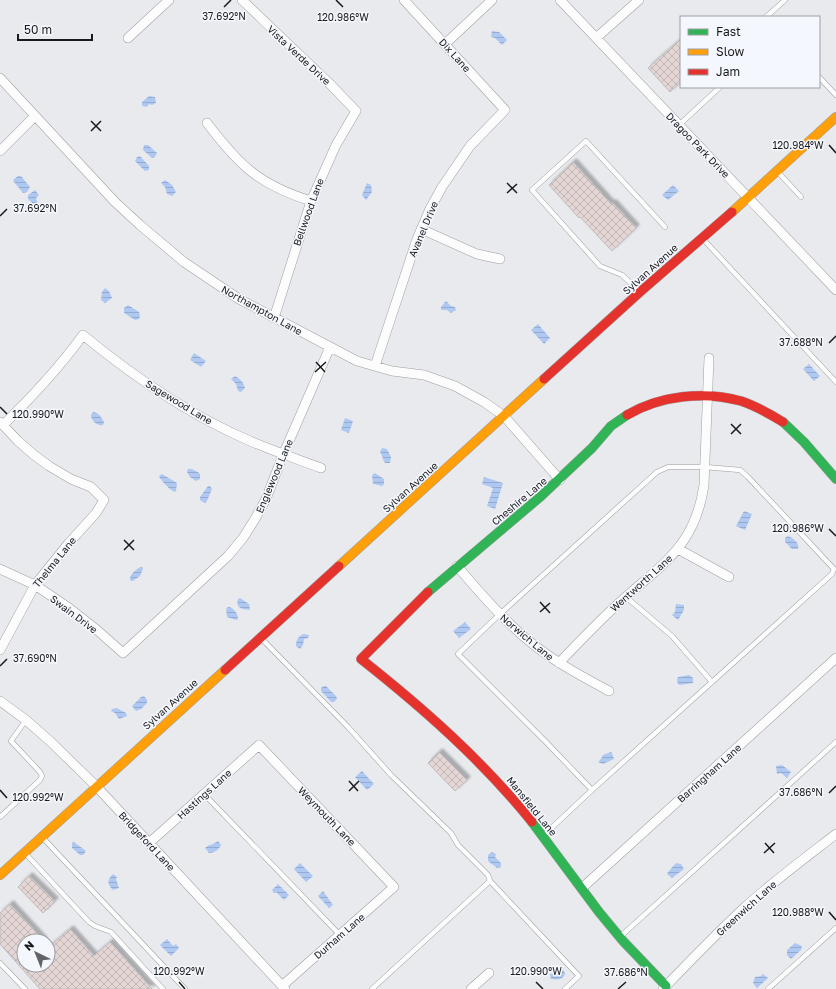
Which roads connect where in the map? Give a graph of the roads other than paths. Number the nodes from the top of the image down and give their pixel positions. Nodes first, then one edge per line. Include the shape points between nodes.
1 (169, 0) edge
2 (242, 0) edge
3 (404, 0) edge
4 (492, 0) edge
5 (560, 0) edge
6 (639, 0) edge
7 (785, 0) edge
8 (767, 16) edge
9 (128, 38) dead end
10 (596, 38) junction
11 (445, 44) junction
12 (0, 78) edge
13 (820, 78) edge
14 (719, 88) edge
15 (836, 95) edge
16 (505, 110) joint
17 (356, 111) joint
18 (35, 116) junction
19 (836, 117) edge
20 (207, 123) dead end
21 (679, 126) junction
22 (0, 151) edge
23 (777, 171) junction
24 (801, 197) dead end
25 (748, 198) junction
26 (311, 201) junction
27 (665, 227) dead end
28 (421, 229) junction
29 (702, 238) junction
30 (500, 259) dead end
31 (836, 290) edge
32 (640, 292) junction
33 (274, 318) junction
34 (330, 347) junction
35 (709, 358) dead end
36 (375, 366) junction
37 (836, 382) edge
38 (708, 396) junction
39 (504, 416) junction
40 (1, 423) edge
41 (283, 455) junction
42 (705, 467) junction
43 (321, 468) dead end
44 (836, 479) edge
45 (560, 480) junction
46 (678, 549) junction
47 (457, 566) junction
48 (0, 569) edge
49 (729, 577) dead end
50 (35, 584) junction
51 (626, 597) junction
52 (500, 614) junction
53 (260, 637) junction
54 (0, 650) edge
55 (123, 653) joint
56 (836, 658) edge
57 (361, 659) joint
58 (558, 663) junction
59 (712, 682) junction
60 (609, 692) dead end
61 (0, 701) edge
62 (26, 720) junction
63 (836, 742) edge
64 (259, 744) joint
65 (96, 786) junction
66 (592, 790) junction
67 (204, 794) junction
68 (0, 817) edge
69 (836, 834) edge
70 (41, 836) junction
71 (543, 836) junction
72 (149, 843) junction
73 (24, 852) junction
74 (0, 875) edge
75 (490, 882) junction
76 (394, 887) joint
77 (582, 888) junction
78 (836, 928) edge
79 (340, 935) junction
80 (620, 936) junction
81 (0, 963) edge
82 (489, 973) dead end
83 (284, 987) edge
84 (665, 987) edge
85 (25, 989) edge
86 (163, 989) edge
87 (185, 989) edge
88 (372, 989) edge
89 (471, 989) edge
90 (565, 989) edge
91 (768, 989) edge

1 - 9 street
2 - 17 street, Vista Verde Drive
3 - 11 street, Dix Lane
4 - 11 street
5 - 10 street, Dragoo Park Drive
6 - 10 street
7 - 8 lane
10 - 21 street, Dragoo Park Drive
11 - 16 street, Dix Lane
12 - 18 street, Northampton Lane
13 - 15 lane
14 - 21 lane
16 - 28 street, Avanel Drive via 470,146 455,167
17 - 26 street, Bellwood Lane via 336,145
18 - 22 street
18 - 33 street, Northampton Lane via 116,202 161,244 213,283
19 - 23 main road, Sylvan Avenue
20 - 26 street via 225,147 250,171 277,189
21 - 25 street, Dragoo Park Drive
23 - 24 lane
23 - 25 main road, Sylvan Avenue
25 - 29 main road, Sylvan Avenue
25 - 31 street, Dragoo Park Drive
26 - 33 street, Bellwood Lane
27 - 32 lane via 586,141 532,190 600,266 622,275
28 - 30 street via 478,254
28 - 36 street, Avanel Drive
29 - 32 main road, Sylvan Avenue
29 - 37 lane
32 - 39 main road, Sylvan Avenue
33 - 34 street, Northampton Lane
34 - 36 street, Northampton Lane via 357,361
34 - 41 street, Englewood Lane
35 - 38 street, Wentworth Lane
36 - 39 street, Northampton Lane via 424,375 448,384 484,402
38 - 42 street, Wentworth Lane
38 - 44 main road, Cheshire Lane via 747,403 781,421 794,431
38 - 45 main road, Cheshire Lane via 661,400 628,414 613,424
39 - 45 street, Northampton Lane
39 - 53 main road, Sylvan Avenue
40 - 41 street, Sagewood Lane via 30,399 83,335 124,367 182,406 237,435
40 - 50 street, Thelma Lane via 34,455 49,466 90,487 104,500 96,513
41 - 43 street, Sagewood Lane
41 - 55 street, Englewood Lane via 266,499 243,538 228,556
42 - 46 street, Wentworth Lane via 702,502 688,535
42 - 52 lane via 668,467 657,472
42 - 59 lane via 740,470 834,569 832,574
45 - 47 main road, Cheshire Lane
46 - 49 street
46 - 51 street, Wentworth Lane
47 - 52 street, Norwich Lane
47 - 57 main road, Cheshire Lane via 400,618
48 - 50 street, Swain Drive
50 - 54 street, Thelma Lane
50 - 55 street, Swain Drive via 86,621
51 - 58 street, Wentworth Lane
51 - 59 lane via 672,636
52 - 58 street, Norwich Lane
52 - 66 lane via 458,654
53 - 65 main road, Sylvan Avenue
53 - 75 lane via 450,833 458,845 488,875
56 - 77 street, Barringham Lane
57 - 71 main road, Mansfield Lane via 394,684 478,761
58 - 60 street, Norwich Lane
59 - 66 lane
61 - 62 street, Bridgeford Lane
62 - 65 street, Bridgeford Lane
62 - 68 lane via 11,741 42,776
63 - 80 lane
64 - 67 street, Hastings Lane
64 - 76 street, Weymouth Lane
65 - 70 main road, Sylvan Avenue
65 - 72 street, Bridgeford Lane
66 - 71 lane
67 - 72 street, Hastings Lane
67 - 79 lane
69 - 84 street, Greenwich Lane via 746,906
70 - 73 main road, Sylvan Avenue
70 - 87 lane
71 - 77 main road, Mansfield Lane
72 - 83 street, Bridgeford Lane
73 - 74 main road, Sylvan Avenue
73 - 86 lane via 89,922 111,932
75 - 88 lane
75 - 90 lane via 580,976
76 - 79 street, Durham Lane
77 - 80 main road, Mansfield Lane
78 - 91 lane
79 - 83 street, Durham Lane
80 - 84 main road, Mansfield Lane
81 - 85 lane
82 - 89 street

